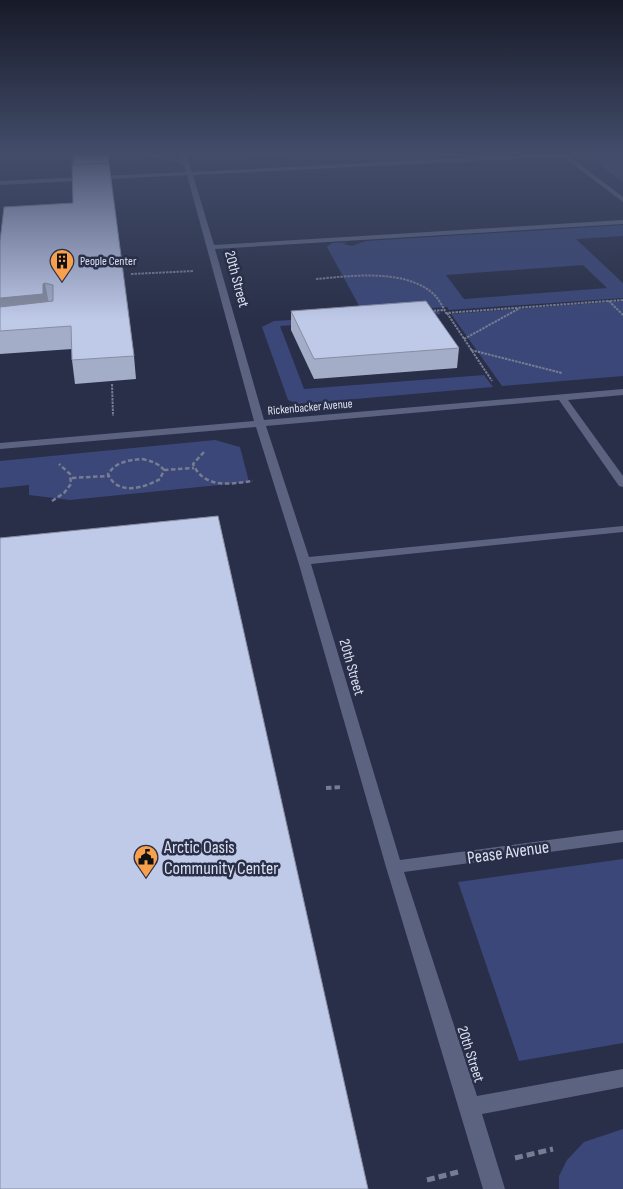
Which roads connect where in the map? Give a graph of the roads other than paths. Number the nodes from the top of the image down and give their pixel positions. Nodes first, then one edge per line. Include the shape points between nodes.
1 (200, 208) edge
2 (623, 222) edge
3 (211, 247) junction
4 (623, 392) edge
5 (561, 397) junction
6 (260, 424) junction
7 (0, 446) edge
8 (623, 484) edge
9 (623, 529) edge
10 (304, 561) junction
11 (623, 836) edge
12 (394, 867) junction
13 (623, 1078) edge
14 (470, 1107) junction
15 (494, 1189) edge

1 - 3 street, 20th Street
2 - 3 street
3 - 6 street, 20th Street
4 - 5 street, Rickenbacker Avenue
5 - 6 street, Rickenbacker Avenue
5 - 8 street
6 - 7 street, Rickenbacker Avenue
6 - 10 street, 20th Street
9 - 10 street
10 - 12 street, 20th Street
11 - 12 street, Pease Avenue
12 - 14 street, 20th Street
13 - 14 street
14 - 15 street, 20th Street

